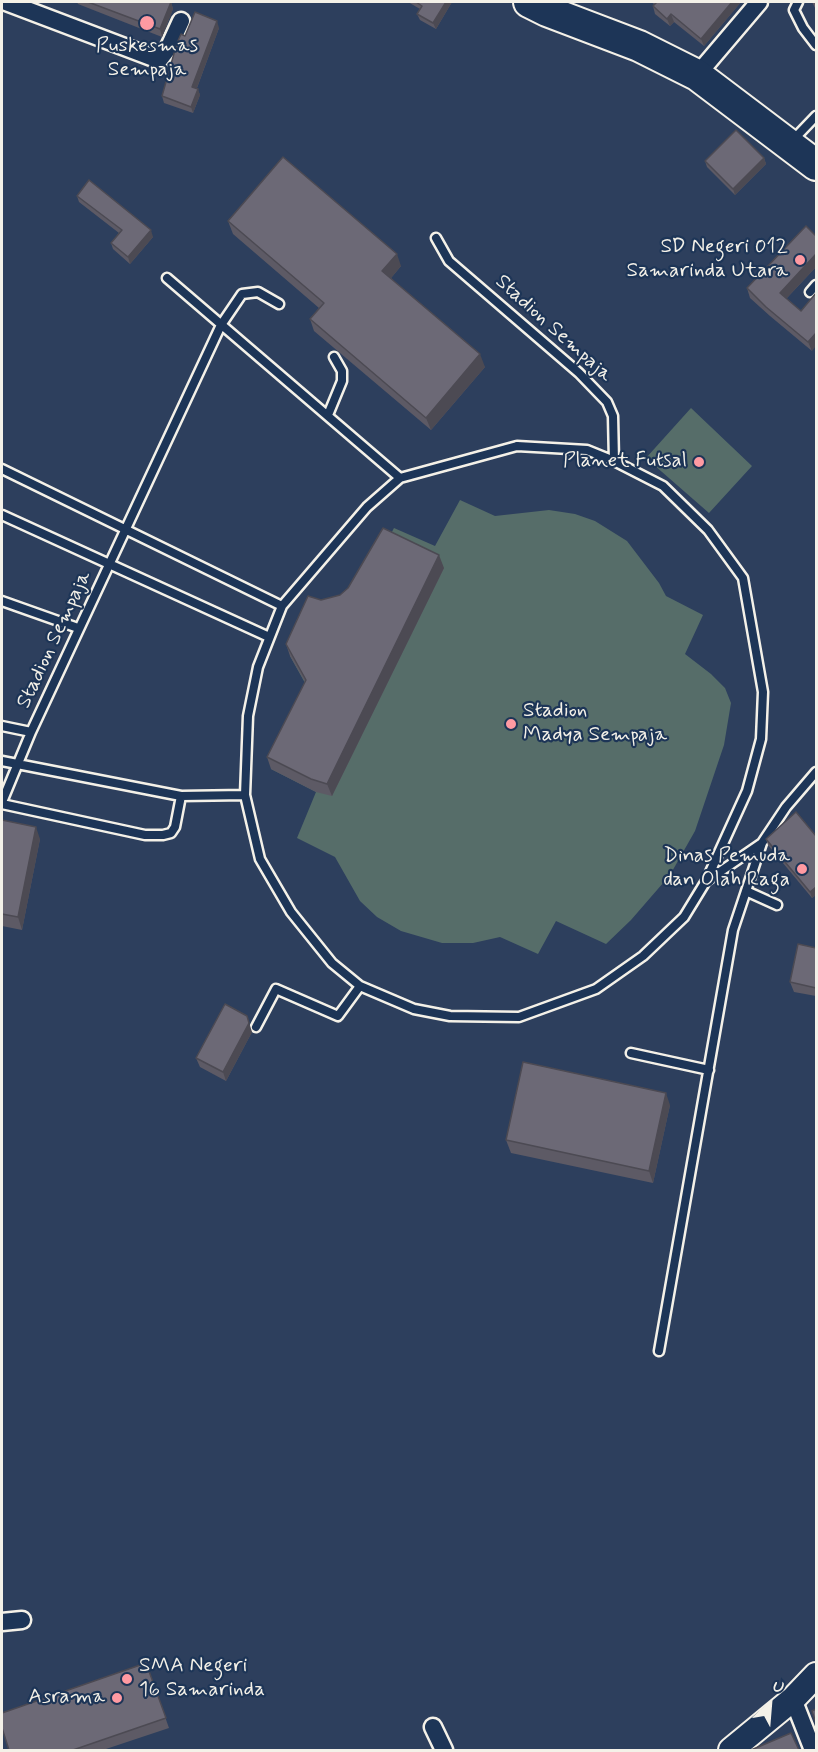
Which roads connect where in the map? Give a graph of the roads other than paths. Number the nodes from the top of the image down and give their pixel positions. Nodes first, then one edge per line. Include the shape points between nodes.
1 (6, 2) edge
2 (529, 2) edge
3 (759, 2) edge
4 (798, 2) edge
5 (181, 21) dead end
6 (816, 45) edge
7 (697, 75) junction
8 (816, 116) edge
9 (788, 144) junction
10 (816, 165) edge
11 (436, 238) dead end
12 (167, 278) dead end
13 (816, 285) edge
14 (810, 292) dead end
15 (279, 304) dead end
16 (221, 325) junction
17 (334, 357) edge
18 (328, 415) junction
19 (614, 461) junction
20 (2, 469) edge
21 (400, 478) junction
22 (2, 514) edge
23 (126, 530) junction
24 (111, 563) junction
25 (2, 601) edge
26 (282, 606) junction
27 (78, 628) junction
28 (269, 637) junction
29 (2, 726) edge
30 (31, 732) junction
31 (2, 761) edge
32 (18, 764) junction
33 (816, 772) edge
34 (245, 795) junction
35 (181, 796) junction
36 (2, 803) edge
37 (762, 843) junction
38 (706, 881) junction
39 (746, 891) junction
40 (777, 905) dead end
41 (360, 986) junction
42 (256, 1027) dead end
43 (631, 1053) dead end
44 (709, 1070) junction
45 (658, 1351) dead end
46 (22, 1620) dead end
47 (2, 1622) edge
48 (816, 1675) edge
49 (793, 1699) junction
50 (433, 1726) dead end
51 (444, 1750) edge
52 (731, 1750) edge
53 (813, 1750) edge

1 - 5 street via 159,60
2 - 7 highway via 639,46
3 - 7 street
4 - 6 lane via 794,10
7 - 9 highway
8 - 9 lane
9 - 10 highway
11 - 19 lane, Stadion Sempaja via 448,261 579,373 607,402 613,416
12 - 16 lane
13 - 14 lane
15 - 16 lane, Stadion Sempaja via 258,292 242,294
16 - 18 lane
16 - 23 lane, Stadion Sempaja
17 - 18 lane via 342,371 342,381
18 - 21 lane
19 - 21 lane via 588,450 517,446
19 - 38 lane via 663,486 708,530 743,578 763,692 761,739 747,791
20 - 23 lane
21 - 26 lane via 367,507
22 - 24 lane, Stadion Sempaja
23 - 24 lane, Stadion Sempaja
23 - 26 lane
24 - 27 lane, Stadion Sempaja
24 - 28 lane, Stadion Sempaja
25 - 27 lane
26 - 28 lane
27 - 30 lane, Stadion Sempaja
28 - 34 lane via 248,716
29 - 30 lane
30 - 32 lane, Stadion Sempaja
31 - 32 lane
32 - 35 lane
32 - 36 lane, Stadion Sempaja
33 - 37 lane
34 - 35 lane
34 - 41 lane via 260,858 291,912 332,963
35 - 36 lane via 175,827 163,835 145,835
37 - 38 lane
37 - 39 lane
38 - 41 lane via 684,917 643,956 596,989 519,1017 461,1017 414,1009
39 - 40 lane
39 - 44 lane via 733,930
41 - 42 lane via 338,1016 276,990
43 - 44 lane
44 - 45 lane
46 - 47 street
48 - 49 street
49 - 52 street
49 - 53 street
50 - 51 street

